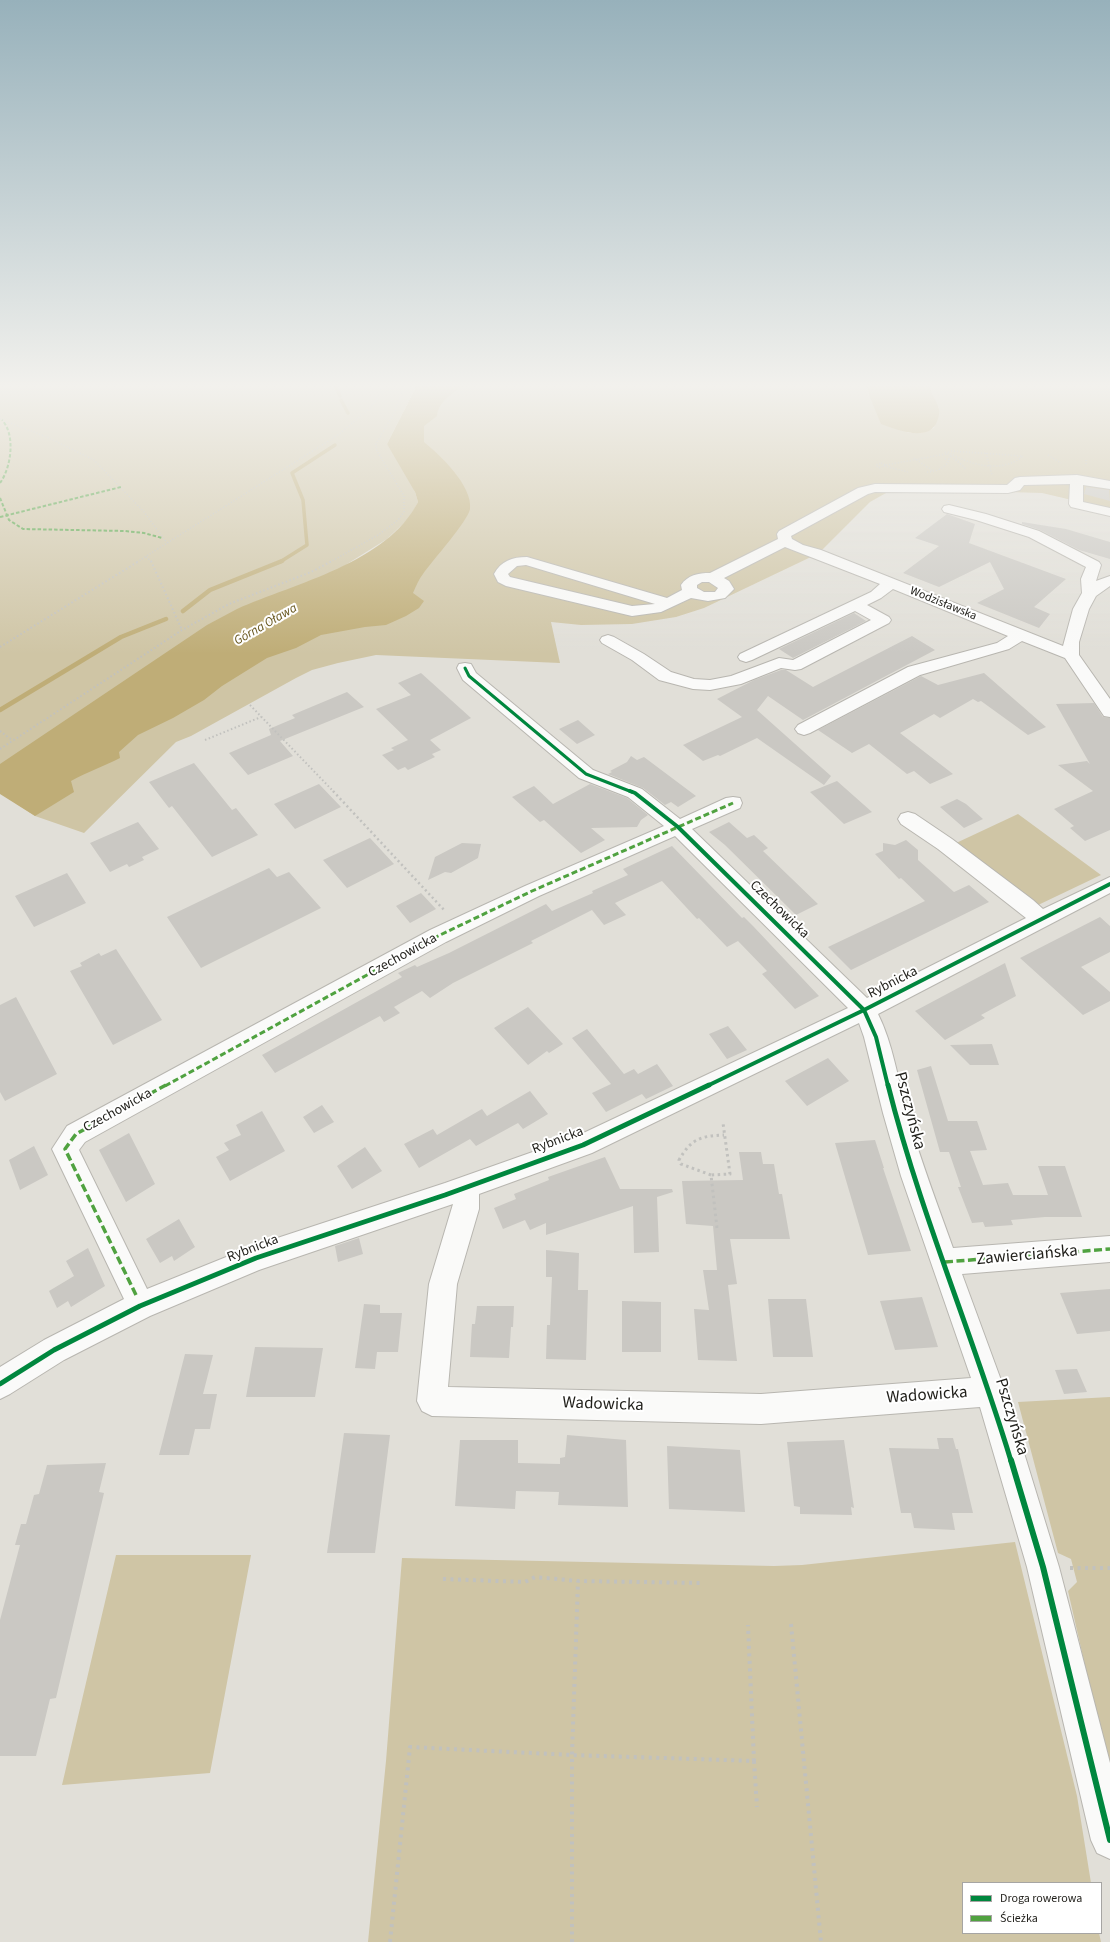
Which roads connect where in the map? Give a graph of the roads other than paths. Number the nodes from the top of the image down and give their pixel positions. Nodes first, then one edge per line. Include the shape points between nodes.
1 (993, 474) edge
2 (995, 474) edge
3 (998, 474) edge
4 (1077, 479) junction
5 (1110, 485) edge
6 (940, 488) junction
7 (948, 509) dead end
8 (1110, 512) edge
9 (791, 544) junction
10 (891, 583) junction
11 (1100, 586) edge
12 (669, 603) junction
13 (856, 604) junction
14 (1020, 635) junction
15 (608, 640) dead end
16 (1071, 655) junction
17 (746, 656) dead end
18 (465, 668) dead end
19 (1110, 712) edge
20 (804, 729) dead end
21 (733, 803) dead end
22 (908, 819) dead end
23 (678, 827) junction
24 (1110, 884) edge
25 (1040, 919) junction
26 (864, 1010) junction
27 (464, 1188) junction
28 (1110, 1249) edge
29 (945, 1262) junction
30 (140, 1306) junction
31 (0, 1384) edge
32 (990, 1391) junction
33 (1110, 1840) edge

1 - 6 street via 947,480
2 - 6 street
3 - 4 street via 1015,487 1020,481
4 - 5 street
4 - 8 street via 1076,504
6 - 9 street via 884,487 867,490 784,534
7 - 11 street via 1034,534 1094,565 1088,579
9 - 10 street, Wodzisławska
9 - 12 street via 718,581 701,578 691,581 688,587 691,592
10 - 13 street via 876,595
10 - 14 street, Wodzisławska
11 - 16 street via 1081,609 1071,642
12 - 12 street via 656,609 626,610 506,581 501,574 509,565 527,561
13 - 15 street via 883,620 795,664 779,663 735,680 710,685 693,684 665,676
13 - 17 street
14 - 16 street, Wodzisławska
14 - 20 street via 1003,646 914,671
16 - 19 street
18 - 23 street via 469,676 586,774 635,793
21 - 23 street
22 - 25 street via 945,844
23 - 26 street, Czechowicka
23 - 30 street, Czechowicka via 532,891 438,936 76,1134 65,1149
24 - 25 street, Rybnicka
25 - 26 street, Rybnicka
26 - 27 street, Rybnicka via 583,1144
26 - 29 street, Pszczyńska via 876,1037 914,1176
27 - 30 street, Rybnicka via 256,1258 174,1300
27 - 32 street, Wadowicka via 467,1196 466,1209 443,1284 432,1400 762,1409
28 - 29 street, Zawierciańska
29 - 32 street, Pszczyńska
30 - 31 street, Rybnicka via 54,1350
32 - 33 street, Pszczyńska via 1043,1567 1106,1815

